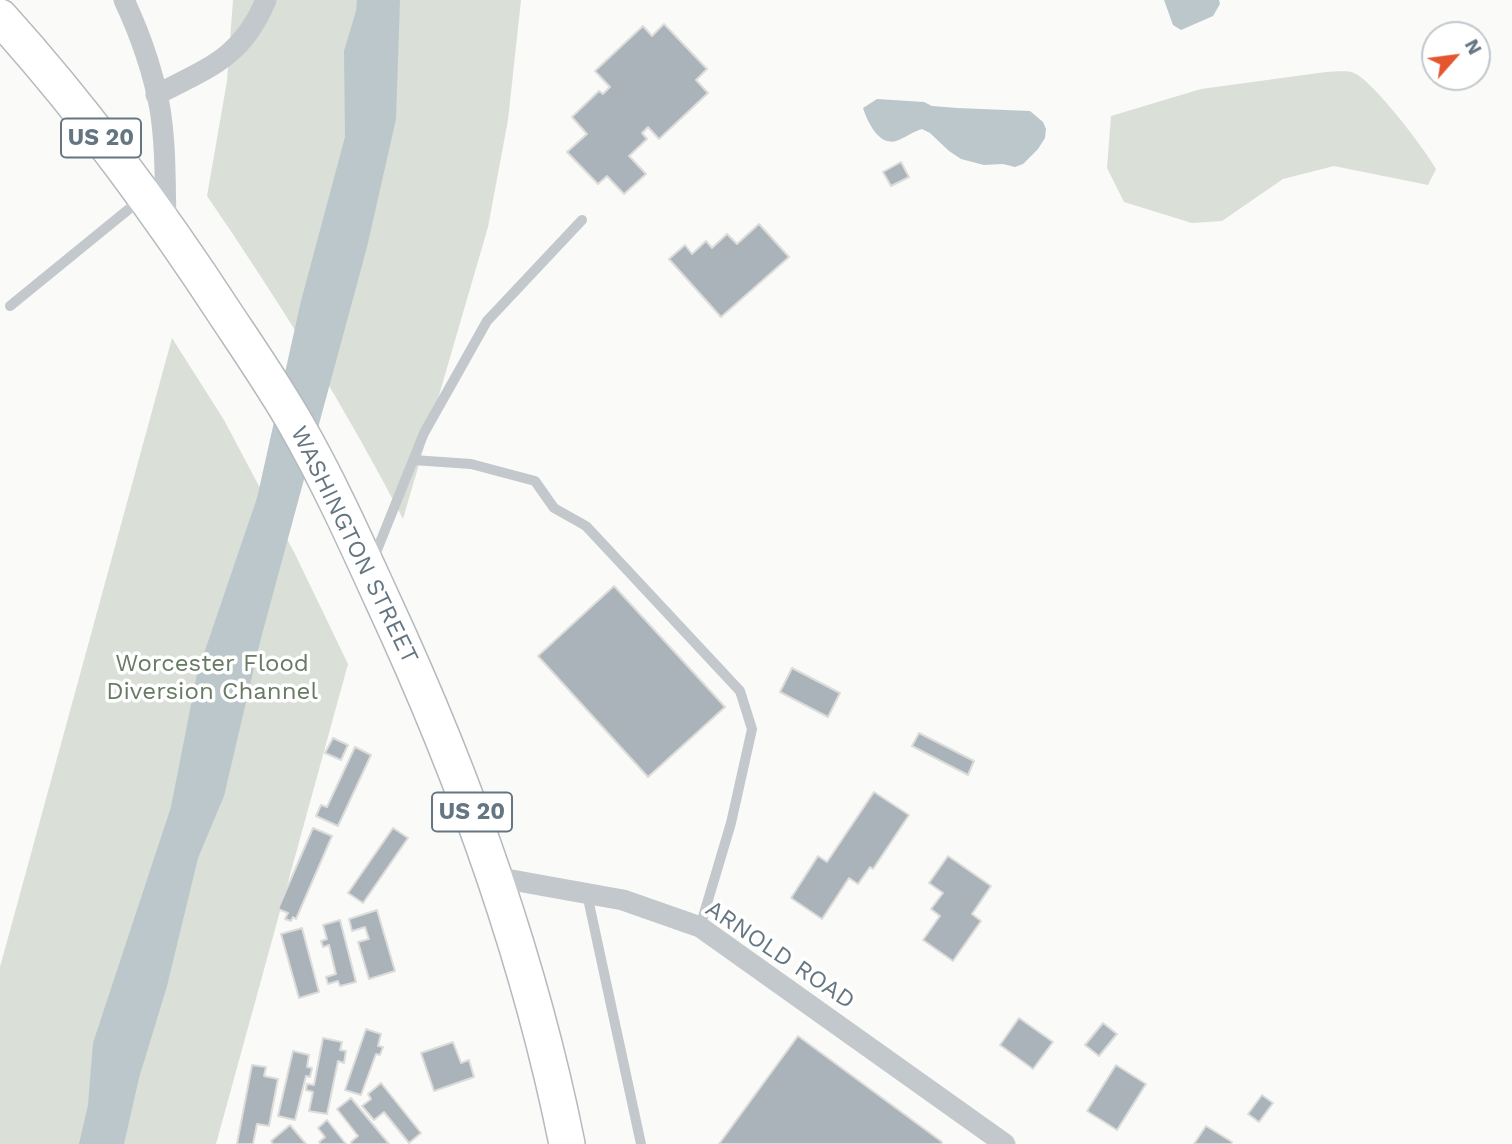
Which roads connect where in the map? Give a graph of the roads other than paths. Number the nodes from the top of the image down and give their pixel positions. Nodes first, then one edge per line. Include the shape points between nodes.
1 (124, 0) edge
2 (266, 0) edge
3 (0, 16) edge
4 (156, 95) junction
5 (145, 196) junction
6 (582, 220) dead end
7 (167, 226) junction
8 (10, 306) dead end
9 (413, 460) junction
10 (369, 569) junction
11 (495, 877) junction
12 (587, 894) junction
13 (700, 927) junction
14 (567, 1144) edge
15 (642, 1144) edge
16 (1005, 1144) edge

1 - 4 street
2 - 4 street via 246,36 224,59
3 - 5 main road, WASHINGTON STREET / US 20
4 - 7 street via 164,148
5 - 7 main road, WASHINGTON STREET / US 20
5 - 8 lane
6 - 9 lane via 487,321
7 - 10 main road, WASHINGTON STREET / US 20 via 290,414
9 - 10 lane
9 - 13 lane via 471,464 535,481 554,508 586,526 740,691 752,729 731,823
10 - 11 main road, WASHINGTON STREET / US 20 via 448,748
11 - 12 street, ARNOLD ROAD
11 - 14 main road, WASHINGTON STREET / US 20 via 535,1009
12 - 13 street, ARNOLD ROAD via 623,900
12 - 15 lane
13 - 16 street, ARNOLD ROAD

